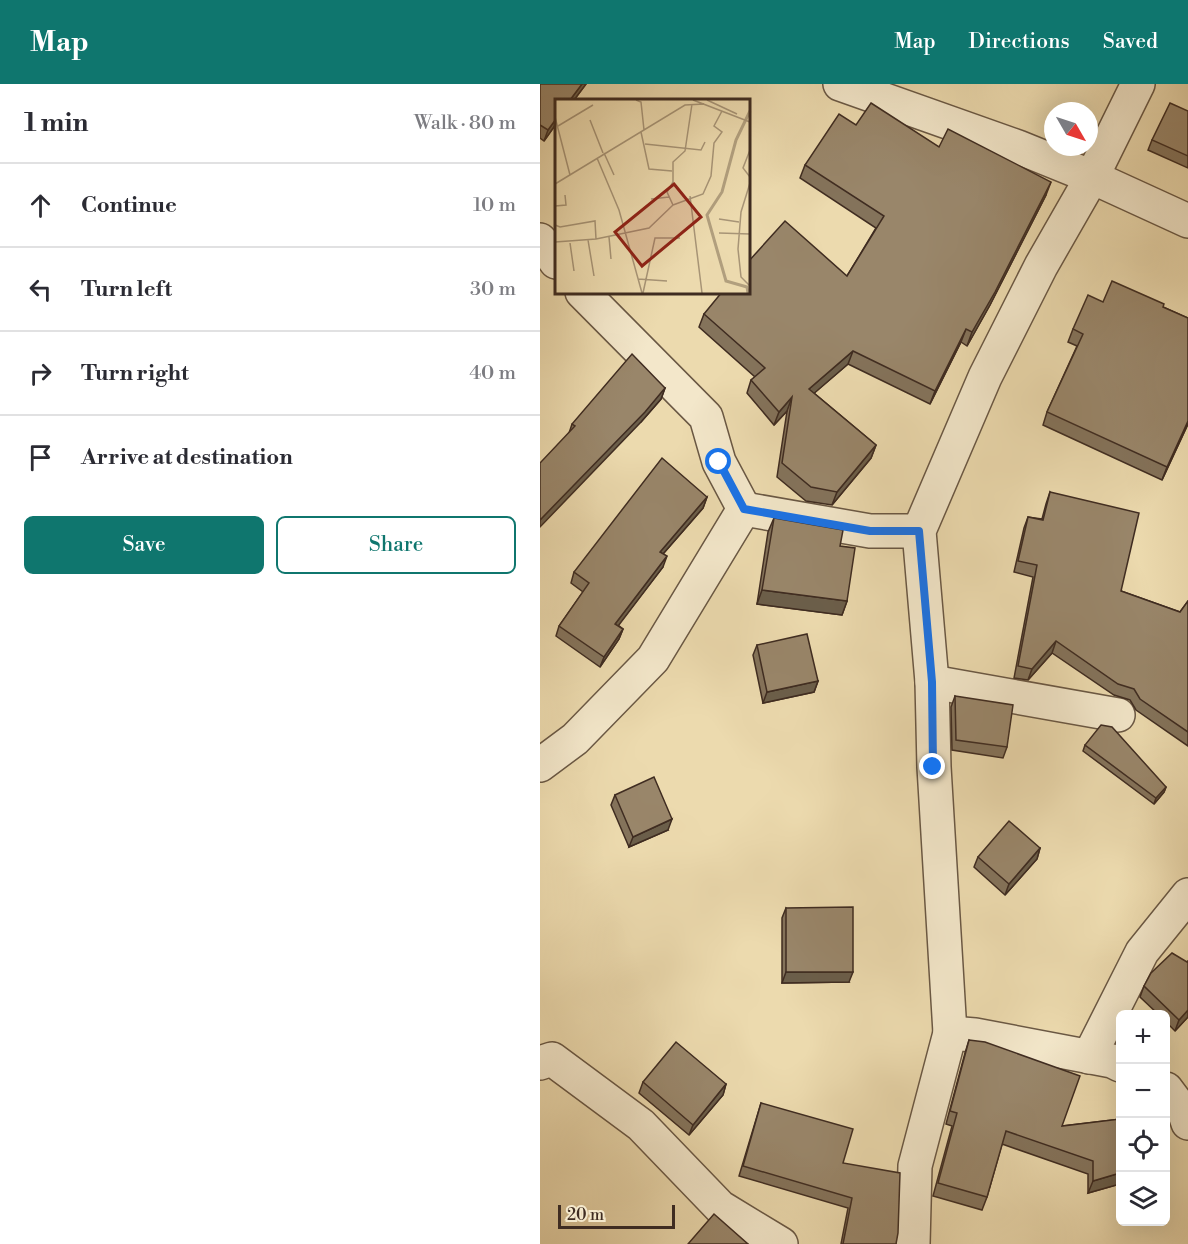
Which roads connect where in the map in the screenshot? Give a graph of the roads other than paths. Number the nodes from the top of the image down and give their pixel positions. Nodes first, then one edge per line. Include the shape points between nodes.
1 (840, 84) edge
2 (1138, 84) edge
3 (1092, 177) junction
4 (1188, 221) edge
5 (540, 240) edge
6 (555, 261) edge
7 (584, 294) edge
8 (744, 509) junction
9 (919, 531) junction
10 (932, 682) junction
11 (1118, 715) dead end
12 (540, 765) edge
13 (1188, 895) edge
14 (950, 1033) junction
15 (1089, 1057) junction
16 (540, 1063) edge
17 (1118, 1064) edge
18 (781, 1244) edge
19 (913, 1244) edge

1 - 3 street
2 - 3 street
3 - 4 street
3 - 9 street via 985,377
5 - 6 street
7 - 8 street via 706,417 719,462
8 - 9 street via 870,531
8 - 12 street via 653,659 575,739
9 - 10 street
10 - 11 street
10 - 14 street via 933,767
13 - 15 street via 1142,952
14 - 15 street
14 - 19 street via 915,1166
15 - 17 street
16 - 18 street via 552,1059 641,1125 720,1207

